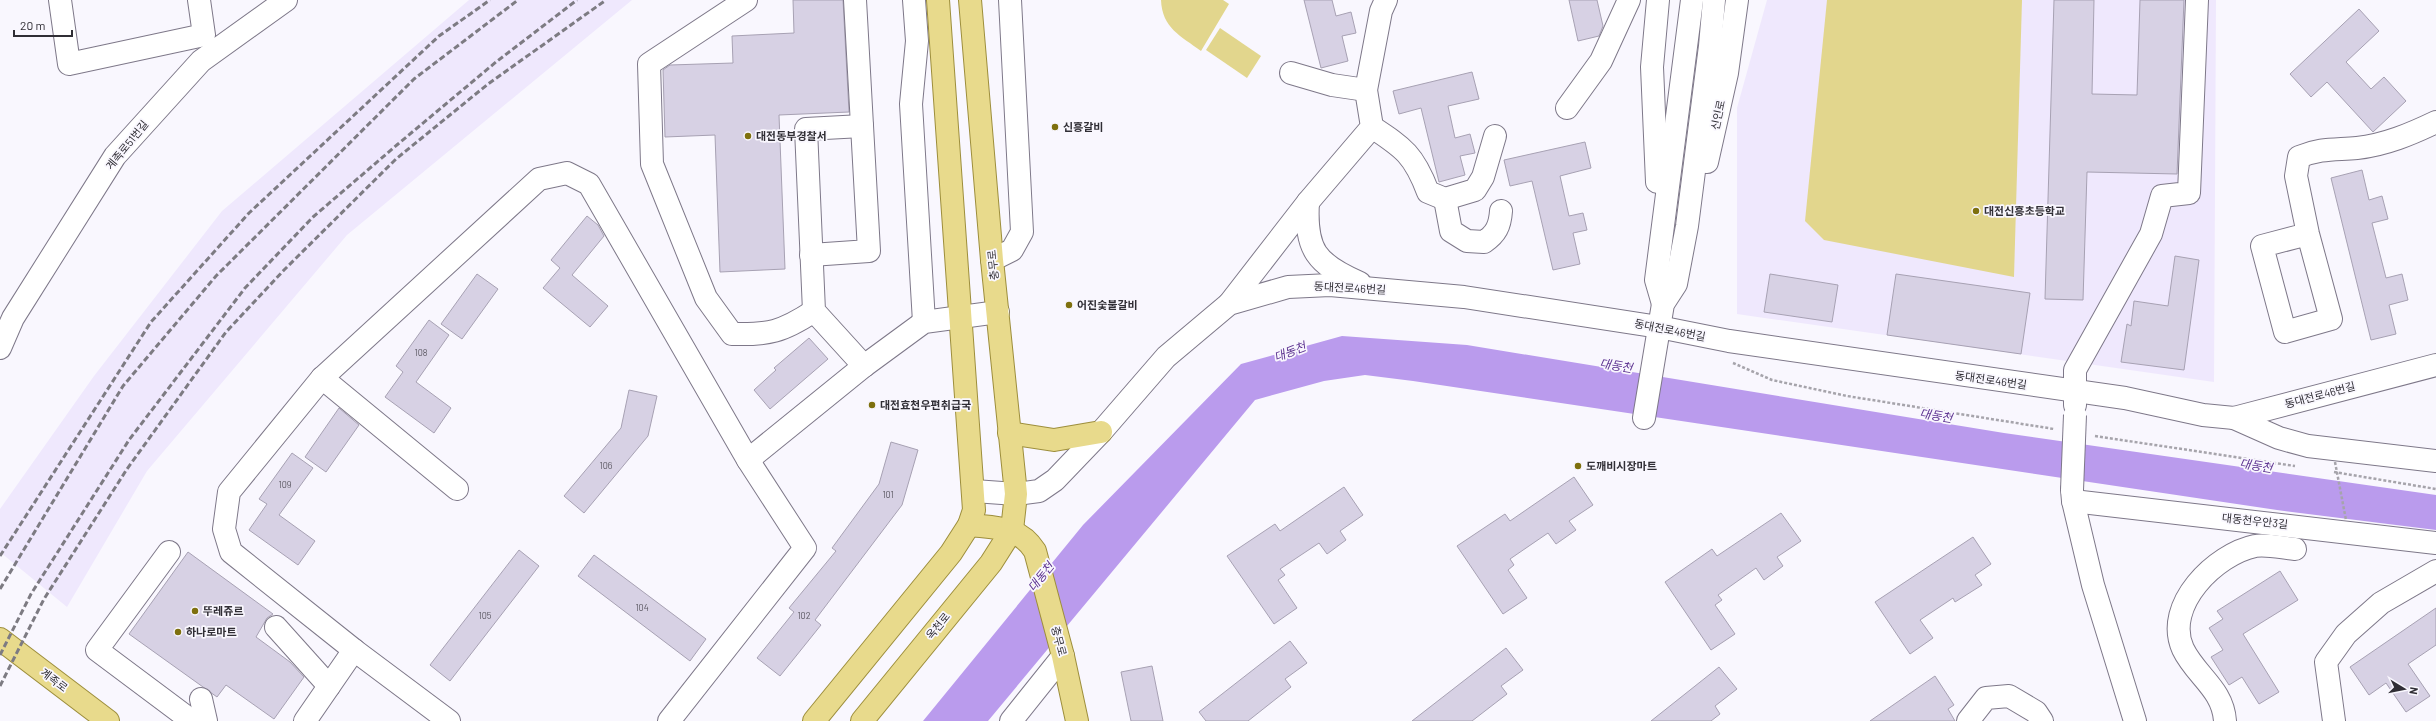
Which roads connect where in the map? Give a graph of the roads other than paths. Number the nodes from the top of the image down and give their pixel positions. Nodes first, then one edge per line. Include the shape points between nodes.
1 (60, 0) edge
2 (199, 0) edge
3 (286, 0) edge
4 (746, 0) edge
5 (855, 0) edge
6 (914, 0) edge
7 (938, 0) edge
8 (970, 0) edge
9 (1010, 0) edge
10 (1386, 0) edge
11 (1629, 0) edge
12 (1658, 0) edge
13 (1692, 0) edge
14 (1714, 0) edge
15 (1737, 0) edge
16 (2197, 0) edge
17 (1291, 73) dead end
18 (1366, 90) junction
19 (1567, 108) dead end
20 (2436, 122) edge
21 (862, 126) junction
22 (1372, 127) junction
23 (1495, 136) dead end
24 (1445, 199) junction
25 (1308, 202) junction
26 (1501, 212) dead end
27 (1687, 226) junction
28 (1663, 229) junction
29 (2308, 234) dead end
30 (811, 254) junction
31 (992, 260) junction
32 (1372, 288) junction
33 (1230, 304) junction
34 (1663, 304) junction
35 (814, 311) junction
36 (998, 312) junction
37 (960, 317) junction
38 (924, 322) junction
39 (1657, 336) junction
40 (0, 348) edge
41 (2436, 365) edge
42 (864, 366) junction
43 (322, 378) junction
44 (2076, 392) junction
45 (1644, 418) dead end
46 (2234, 418) junction
47 (1101, 432) junction
48 (1009, 433) junction
49 (748, 460) junction
50 (2436, 461) edge
51 (457, 490) dead end
52 (974, 491) junction
53 (1016, 494) junction
54 (2073, 496) junction
55 (969, 525) junction
56 (1012, 530) junction
57 (2436, 543) edge
58 (2295, 549) dead end
59 (169, 552) dead end
60 (2436, 571) edge
61 (276, 627) dead end
62 (0, 639) edge
63 (354, 650) junction
64 (1063, 656) junction
65 (329, 686) junction
66 (201, 699) dead end
67 (108, 721) edge
68 (192, 721) edge
69 (206, 721) edge
70 (305, 721) edge
71 (449, 721) edge
72 (669, 721) edge
73 (814, 721) edge
74 (862, 721) edge
75 (1011, 721) edge
76 (1077, 721) edge
77 (1968, 721) edge
78 (2042, 721) edge
79 (2135, 721) edge
80 (2225, 721) edge
81 (2334, 721) edge

1 - 2 street via 69,64 204,35
3 - 40 street, 계족로51번길 via 201,61 116,156 13,318
4 - 35 street via 649,64 652,164 706,298 732,334 762,334 789,327
5 - 21 street
6 - 38 street via 918,41 911,104
7 - 37 main road
8 - 31 main road, 충무로
9 - 31 street via 1022,232 1012,250
10 - 18 street via 1380,11
11 - 19 street via 1601,61
12 - 28 street, 신인로 via 1652,66 1658,186
13 - 28 street, 신인로
14 - 27 street, 신인로
15 - 27 street, 신인로 via 1727,73 1714,137
16 - 44 street via 2189,193 2162,196 2151,234 2075,370
17 - 18 street via 1332,85
18 - 22 street
20 - 29 street via 2403,137 2358,148 2316,150 2299,157 2296,176
21 - 30 street via 806,129
21 - 30 street via 869,251
22 - 24 street via 1404,148 1419,168 1428,192
22 - 25 street
23 - 24 street via 1483,177 1475,190
24 - 26 street via 1452,231 1467,241 1484,242 1494,235 1500,223
25 - 32 street via 1306,229 1314,252 1336,272
25 - 33 street
27 - 34 street, 신인로 via 1676,284
28 - 34 street, 신인로 via 1656,280
30 - 35 street
31 - 36 main road, 충무로
32 - 33 street, 동대전로46번길 via 1330,285 1288,287
32 - 39 street, 동대전로46번길 via 1464,297
33 - 47 street, 동대전로46번길 via 1166,358
34 - 39 street, 신인로
35 - 42 street
36 - 37 street
36 - 48 main road, 충무로
37 - 38 street
37 - 52 main road
38 - 42 street
39 - 44 street, 동대전로46번길 via 1752,345
39 - 45 street, 신인로
41 - 46 street, 동대전로46번길
42 - 49 street
43 - 49 street via 539,179 567,173 589,184
43 - 51 street
43 - 63 street via 229,492 224,529 231,552
44 - 46 street, 동대전로46번길 via 2125,398 2203,415
44 - 54 street, bridge
46 - 50 street via 2279,438 2308,446
47 - 48 main road via 1054,440
47 - 53 street, 동대전로46번길 via 1055,480 1039,491
48 - 53 main road, 충무로
49 - 72 street via 805,548
52 - 53 street, 동대전로46번길
52 - 55 main road via 974,510
53 - 56 main road, 충무로
54 - 57 street, 대동천우안3길
54 - 79 street via 2093,585
55 - 56 main road
55 - 73 main road via 951,553
56 - 64 main road, 충무로 via 1028,540 1035,552
56 - 74 main road, 옥천로 via 992,563
58 - 80 street via 2256,546 2232,554 2205,573 2186,600 2180,626 2183,647 2197,670 2217,694 2224,707
59 - 68 street via 97,650
60 - 81 street via 2382,603 2346,634 2326,662
61 - 65 street
62 - 67 main road, 계족로
63 - 65 street
63 - 71 street
64 - 75 street
64 - 76 main road, 충무로
65 - 70 street
66 - 69 street
77 - 78 street via 1986,698 2009,696 2036,712

